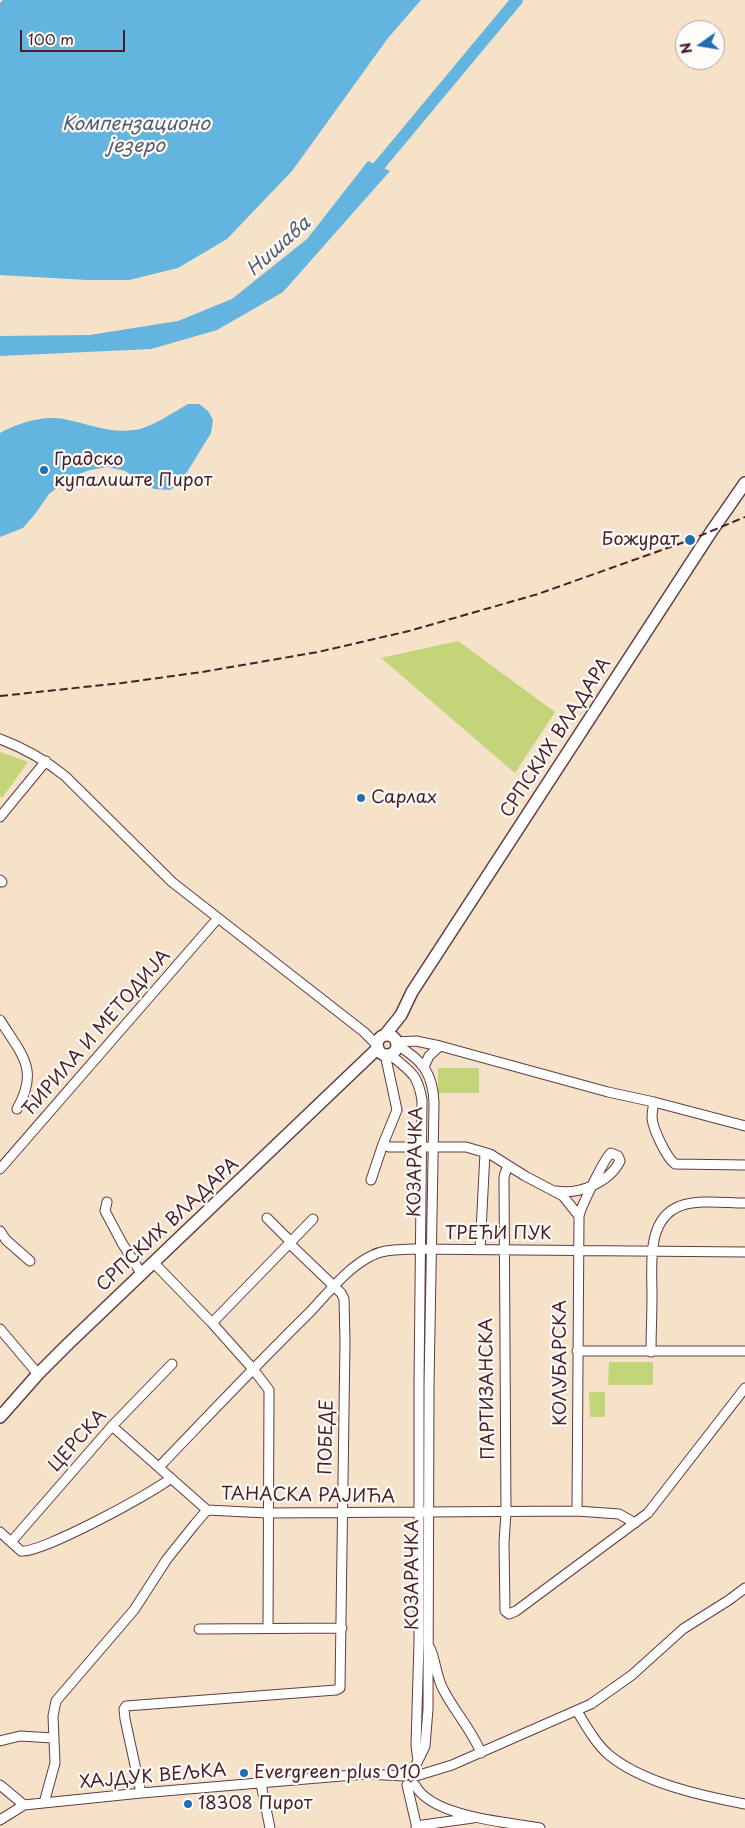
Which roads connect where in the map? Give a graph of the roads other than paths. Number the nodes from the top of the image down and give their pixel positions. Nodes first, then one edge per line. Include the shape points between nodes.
1 (745, 483) edge
2 (0, 738) edge
3 (46, 761) junction
4 (0, 817) edge
5 (218, 918) junction
6 (0, 1020) edge
7 (386, 1045) junction
8 (440, 1046) junction
9 (424, 1066) junction
10 (654, 1102) junction
11 (18, 1109) dead end
12 (745, 1126) edge
13 (383, 1144) junction
14 (433, 1147) junction
15 (421, 1148) junction
16 (485, 1153) junction
17 (745, 1165) edge
18 (508, 1166) junction
19 (0, 1169) edge
20 (371, 1180) dead end
21 (556, 1192) junction
22 (107, 1202) dead end
23 (745, 1203) edge
24 (579, 1216) junction
25 (267, 1218) dead end
26 (313, 1218) dead end
27 (0, 1231) edge
28 (290, 1243) junction
29 (420, 1249) junction
30 (431, 1249) junction
31 (480, 1250) junction
32 (503, 1250) junction
33 (578, 1250) junction
34 (652, 1251) junction
35 (745, 1252) edge
36 (30, 1261) dead end
37 (153, 1262) junction
38 (141, 1273) junction
39 (334, 1288) junction
40 (212, 1323) junction
41 (0, 1329) edge
42 (577, 1351) junction
43 (745, 1351) edge
44 (651, 1352) junction
45 (172, 1364) dead end
46 (253, 1368) junction
47 (38, 1374) junction
48 (419, 1385) junction
49 (429, 1386) junction
50 (745, 1388) edge
51 (0, 1417) edge
52 (112, 1426) junction
53 (159, 1467) junction
54 (171, 1478) junction
55 (207, 1510) junction
56 (577, 1511) junction
57 (506, 1512) junction
58 (267, 1513) junction
59 (420, 1513) junction
60 (429, 1513) junction
61 (342, 1514) junction
62 (634, 1523) junction
63 (0, 1532) edge
64 (11, 1542) junction
65 (745, 1588) edge
66 (199, 1628) dead end
67 (268, 1628) junction
68 (342, 1628) junction
69 (428, 1645) junction
70 (577, 1711) junction
71 (53, 1738) junction
72 (0, 1741) edge
73 (481, 1753) junction
74 (418, 1762) junction
75 (411, 1779) junction
76 (261, 1784) junction
77 (0, 1785) edge
78 (141, 1793) junction
79 (44, 1804) junction
80 (745, 1804) edge
81 (24, 1805) junction
82 (479, 1818) junction
83 (0, 1820) edge
84 (417, 1827) edge
85 (270, 1828) edge
86 (540, 1828) edge

1 - 7 main road, СРПСКИХ ВЛАДАРА via 412,992 401,1015 398,1032
2 - 3 street
3 - 4 street
3 - 5 street via 172,882
5 - 7 street via 364,1032
5 - 19 street, ЋИРИЛА И МЕТОДИЈА
6 - 11 street via 28,1069 28,1083
7 - 8 street via 416,1041
7 - 9 street via 410,1054
7 - 13 street via 397,1110
7 - 15 street, КОЗАРАЧКА via 419,1083
7 - 37 main road, СРПСКИХ ВЛАДАРА
8 - 9 street
8 - 10 street
9 - 14 street, КОЗАРАЧКА via 433,1093
10 - 12 street
10 - 17 street via 654,1125 675,1164
13 - 15 street
13 - 20 street
14 - 15 street
14 - 16 street via 466,1147
14 - 30 street, КОЗАРАЧКА
15 - 29 street, КОЗАРАЧКА
16 - 18 street
16 - 31 street
18 - 21 street
18 - 32 street, ПАРТИЗАНСКА via 504,1178
21 - 24 street
21 - 24 street, КОЛУБАРСКА via 568,1193 592,1186
22 - 38 street via 105,1211
23 - 34 street via 693,1203 676,1208 659,1225
24 - 33 street, КОЛУБАРСКА
25 - 28 street, ПОБЕДЕ
26 - 28 street
27 - 36 street
28 - 39 street, ПОБЕДЕ
28 - 40 street
29 - 30 street, ТРЕЋИ ПУК
29 - 39 street, ТРЕЋИ ПУК via 389,1250 372,1255
29 - 48 street, КОЗАРАЧКА
30 - 31 street, ТРЕЋИ ПУК
30 - 49 street, КОЗАРАЧКА
31 - 32 street, ТРЕЋИ ПУК
32 - 33 street, ТРЕЋИ ПУК
32 - 57 street, ПАРТИЗАНСКА
33 - 34 street, ТРЕЋИ ПУК
33 - 42 street, КОЛУБАРСКА
34 - 35 street, ТРЕЋИ ПУК
34 - 44 street
37 - 38 main road, СРПСКИХ ВЛАДАРА
37 - 40 street
38 - 47 main road, СРПСКИХ ВЛАДАРА
39 - 46 street, ТРЕЋИ ПУК
39 - 61 street, ПОБЕДЕ via 344,1300
40 - 46 street
41 - 47 street
42 - 44 street
42 - 56 street, КОЛУБАРСКА
43 - 44 street
45 - 52 street, ЦЕРСКА
46 - 53 street, ТРЕЋИ ПУК
46 - 58 street via 270,1394
47 - 51 main road, СРПСКИХ ВЛАДАРА
48 - 49 street
48 - 59 street, КОЗАРАЧКА
49 - 60 street, КОЗАРАЧКА
50 - 62 street via 648,1513
52 - 53 street
52 - 64 street, ЦЕРСКА
53 - 54 street
54 - 55 street
54 - 64 street via 140,1499 40,1548 23,1551
55 - 58 street, ТАНАСКА РАЈИЋА
55 - 71 street, ТАНАСКА РАЈИЋА via 167,1559 134,1610 56,1700
56 - 57 street, ТАНАСКА РАЈИЋА
56 - 62 street, ТАНАСКА РАЈИЋА via 619,1514
57 - 60 street, ТАНАСКА РАЈИЋА
57 - 62 street, ПАРТИЗАНСКА via 505,1611 510,1614
58 - 61 street, ТАНАСКА РАЈИЋА
58 - 67 street
59 - 60 street, ТАНАСКА РАЈИЋА
59 - 61 street, ТАНАСКА РАЈИЋА
59 - 74 street, КОЗАРАЧКА
60 - 69 street, КОЗАРАЧКА
61 - 68 street, ПОБЕДЕ
63 - 64 street
65 - 70 street, ХАЈДУК ВЕЉКА via 683,1629 632,1675
66 - 67 street
67 - 68 street
68 - 78 street, ПОБЕДЕ via 340,1688 336,1690 125,1707
69 - 73 street via 444,1690
69 - 74 street, КОЗАРАЧКА via 426,1737
70 - 73 street, ХАЈДУК ВЕЉКА
70 - 80 street via 607,1753 625,1766 658,1781
71 - 72 street via 20,1736
71 - 79 street, ТАНАСКА РАЈИЋА via 55,1763
73 - 75 street, ХАЈДУК ВЕЉКА
74 - 75 street, КОЗАРАЧКА
75 - 76 street, ХАЈДУК ВЕЉКА via 365,1774
75 - 82 street via 419,1793 436,1804
75 - 84 street
76 - 78 street, ХАЈДУК ВЕЉКА
76 - 85 street
77 - 81 street
78 - 79 street, ХАЈДУК ВЕЉКА
79 - 81 street, ХАЈДУК ВЕЉКА
81 - 83 street
82 - 84 street
82 - 86 street

